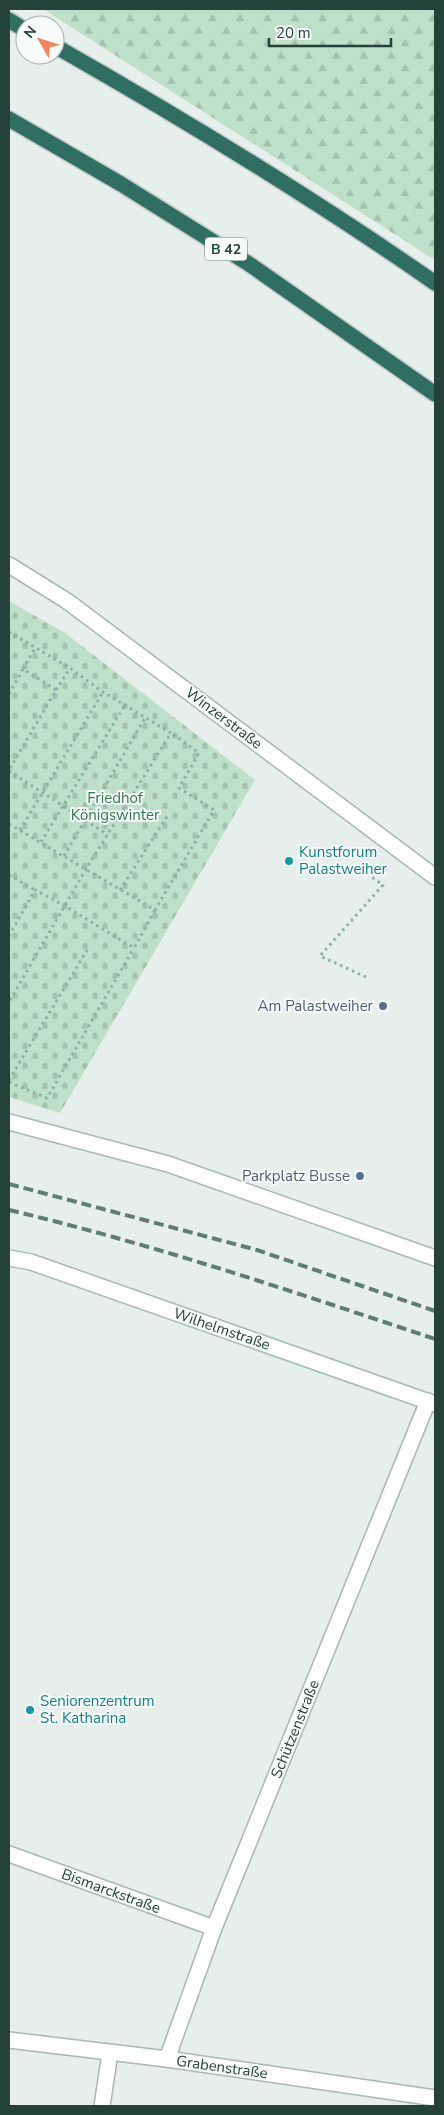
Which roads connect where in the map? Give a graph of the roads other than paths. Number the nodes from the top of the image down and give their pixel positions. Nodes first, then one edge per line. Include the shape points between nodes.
1 (65, 52) edge
2 (9, 119) edge
3 (435, 283) edge
4 (435, 394) edge
5 (9, 565) edge
6 (435, 877) edge
7 (9, 1122) edge
8 (9, 1258) edge
9 (435, 1258) edge
10 (432, 1402) edge
11 (9, 1854) edge
12 (214, 1928) junction
13 (9, 2040) edge
14 (110, 2053) junction
15 (167, 2059) junction
16 (435, 2098) edge
17 (102, 2106) edge

1 - 3 highway via 271,175
2 - 4 highway, B 42 via 250,264
5 - 6 street, Winzerstraße via 67,600
7 - 9 street via 168,1164
8 - 10 street, Wilhelmstraße via 31,1262
10 - 12 street, Schützenstraße
11 - 12 street, Bismarckstraße
12 - 15 street, Schützenstraße
13 - 14 street, Grabenstraße
14 - 15 street, Grabenstraße
14 - 17 street
15 - 16 street, Grabenstraße

